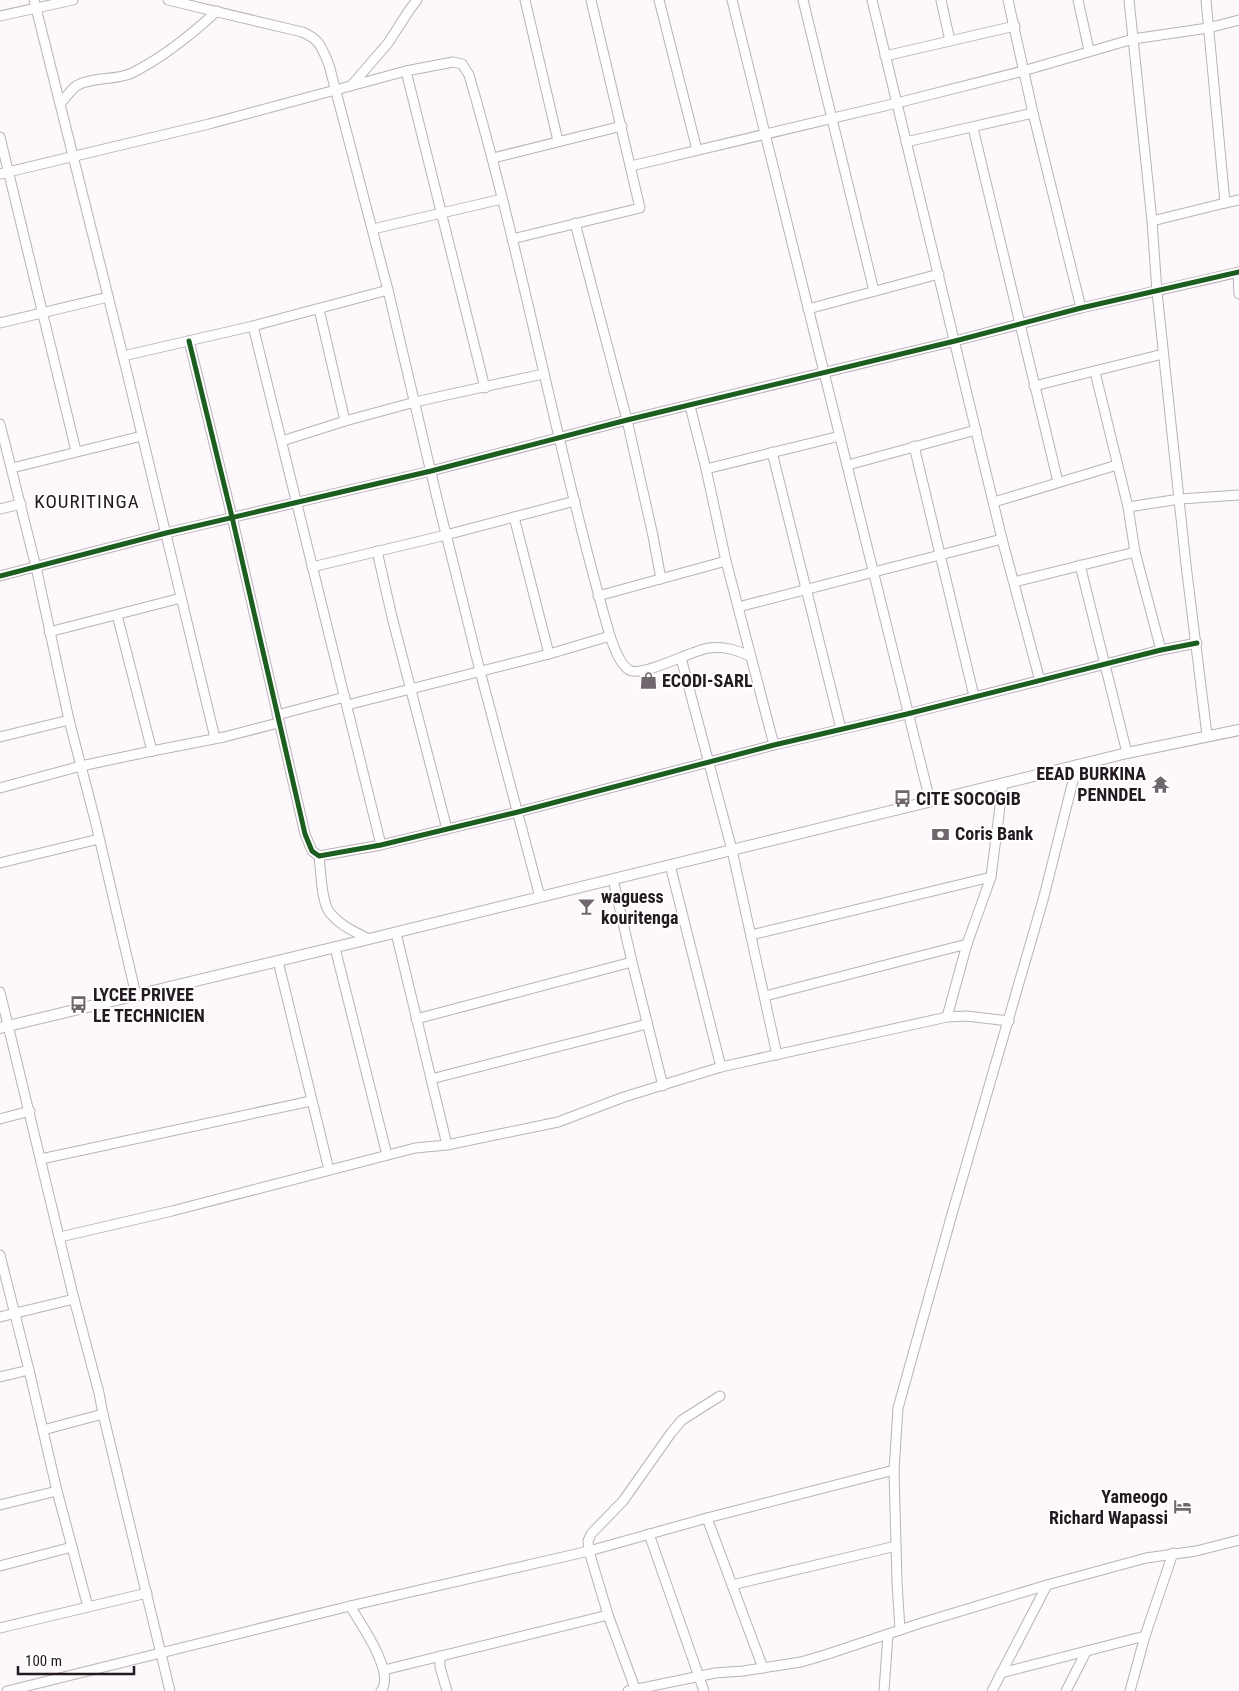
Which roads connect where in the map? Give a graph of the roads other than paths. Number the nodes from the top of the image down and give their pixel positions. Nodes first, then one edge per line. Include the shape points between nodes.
1 (73, 0) edge
2 (168, 0) edge
3 (417, 0) edge
4 (525, 0) edge
5 (591, 0) edge
6 (659, 0) edge
7 (732, 0) edge
8 (803, 0) edge
9 (872, 0) edge
10 (941, 0) edge
11 (1008, 0) edge
12 (1078, 0) edge
13 (1129, 0) edge
14 (1206, 0) edge
15 (35, 4) edge
16 (216, 11) junction
17 (0, 16) edge
18 (1239, 20) edge
19 (1015, 26) junction
20 (1208, 28) junction
21 (1133, 39) junction
22 (950, 41) junction
23 (1089, 50) junction
24 (885, 56) junction
25 (406, 71) junction
26 (1023, 71) junction
27 (351, 87) junction
28 (335, 91) junction
29 (61, 103) junction
30 (897, 103) junction
31 (1033, 113) junction
32 (832, 117) junction
33 (622, 126) junction
34 (973, 128) junction
35 (765, 133) junction
36 (0, 137) edge
37 (558, 141) junction
38 (906, 142) junction
39 (697, 150) junction
40 (74, 156) junction
41 (494, 158) junction
42 (631, 166) junction
43 (4, 173) edge
44 (502, 199) junction
45 (1239, 200) edge
46 (1226, 203) junction
47 (441, 214) junction
48 (1152, 220) junction
49 (575, 223) junction
50 (373, 230) junction
51 (512, 240) junction
52 (1238, 272) edge
53 (939, 274) junction
54 (388, 290) junction
55 (874, 291) junction
56 (1157, 292) junction
57 (1239, 294) edge
58 (108, 297) junction
59 (1081, 308) junction
60 (319, 309) junction
61 (808, 309) junction
62 (43, 313) junction
63 (0, 323) edge
64 (1019, 325) junction
65 (253, 326) junction
66 (189, 341) junction
67 (955, 342) junction
68 (1164, 354) junction
69 (123, 356) junction
70 (1096, 372) junction
71 (824, 373) junction
72 (543, 374) junction
73 (1034, 386) junction
74 (485, 388) junction
75 (415, 402) junction
76 (690, 406) junction
77 (628, 420) junction
78 (345, 421) junction
79 (0, 424) edge
80 (976, 430) junction
81 (142, 436) junction
82 (840, 436) junction
83 (560, 438) junction
84 (282, 441) junction
85 (914, 446) junction
86 (76, 451) junction
87 (772, 452) junction
88 (848, 465) junction
89 (1117, 465) junction
90 (12, 468) junction
91 (706, 469) junction
92 (431, 471) junction
93 (1058, 482) junction
94 (1239, 495) edge
95 (1180, 500) junction
96 (575, 501) junction
97 (994, 502) junction
98 (295, 503) junction
99 (21, 504) junction
100 (1128, 507) junction
101 (0, 509) edge
102 (232, 517) junction
103 (514, 517) junction
104 (166, 533) junction
105 (446, 535) junction
106 (1002, 539) junction
107 (377, 551) junction
108 (1135, 552) junction
109 (939, 556) junction
110 (726, 561) junction
111 (1080, 565) junction
112 (36, 567) junction
113 (312, 567) junction
114 (874, 573) junction
115 (0, 576) edge
116 (661, 579) junction
117 (1014, 582) junction
118 (807, 589) junction
119 (598, 596) junction
120 (181, 598) junction
121 (738, 607) junction
122 (117, 614) junction
123 (49, 632) junction
124 (610, 636) junction
125 (1197, 643) junction
126 (1161, 650) junction
127 (549, 654) junction
128 (750, 656) junction
129 (681, 658) junction
130 (1105, 664) junction
131 (480, 671) junction
132 (1040, 680) junction
133 (411, 688) junction
134 (974, 696) junction
135 (346, 701) junction
136 (907, 714) junction
137 (278, 719) junction
138 (69, 720) junction
139 (841, 729) junction
140 (1239, 730) edge
141 (1207, 735) junction
142 (0, 737) edge
143 (215, 738) junction
144 (774, 745) junction
145 (152, 751) junction
146 (1127, 752) junction
147 (709, 761) junction
148 (1077, 765) junction
149 (81, 766) junction
150 (1002, 783) junction
151 (0, 788) edge
152 (930, 801) junction
153 (518, 812) junction
154 (447, 829) junction
155 (99, 839) junction
156 (382, 846) junction
157 (732, 850) junction
158 (319, 856) junction
159 (0, 863) edge
160 (670, 865) junction
161 (991, 877) junction
162 (613, 879) junction
163 (540, 897) junction
164 (396, 933) junction
165 (751, 935) junction
166 (369, 940) junction
167 (967, 944) junction
168 (335, 948) junction
169 (278, 961) junction
170 (632, 962) junction
171 (0, 992) edge
172 (136, 995) junction
173 (765, 996) junction
174 (947, 1017) junction
175 (416, 1019) junction
176 (1008, 1021) junction
177 (647, 1024) junction
178 (4, 1027) edge
179 (777, 1054) junction
180 (721, 1067) junction
181 (430, 1079) junction
182 (664, 1086) junction
183 (311, 1101) junction
184 (30, 1111) junction
185 (0, 1119) edge
186 (447, 1145) junction
187 (387, 1155) junction
188 (41, 1159) junction
189 (330, 1170) junction
190 (60, 1237) junction
191 (0, 1255) edge
192 (74, 1299) junction
193 (14, 1313) junction
194 (0, 1317) edge
195 (29, 1370) junction
196 (0, 1377) edge
197 (720, 1396) dead end
198 (103, 1414) junction
199 (43, 1430) junction
200 (894, 1470) junction
201 (57, 1491) junction
202 (0, 1505) edge
203 (707, 1518) junction
204 (649, 1534) junction
205 (1239, 1540) edge
206 (896, 1546) junction
207 (72, 1547) junction
208 (589, 1551) junction
209 (1173, 1553) junction
210 (0, 1566) edge
211 (732, 1585) junction
212 (1047, 1585) junction
213 (147, 1593) junction
214 (350, 1606) junction
215 (88, 1607) junction
216 (608, 1615) junction
217 (0, 1628) edge
218 (900, 1630) junction
219 (888, 1634) junction
220 (1145, 1636) junction
221 (1086, 1652) junction
222 (162, 1654) junction
223 (440, 1656) junction
224 (763, 1668) junction
225 (384, 1670) junction
226 (1002, 1673) junction
227 (699, 1676) junction
228 (633, 1690) edge
229 (7, 1691) edge
230 (170, 1691) edge
231 (381, 1691) edge
232 (447, 1691) edge
233 (704, 1691) edge
234 (884, 1691) edge
235 (992, 1691) edge
236 (1066, 1691) edge
237 (1130, 1691) edge

1 - 15 street
2 - 16 street
3 - 27 street via 388,43
4 - 37 street
5 - 33 street
6 - 39 street
7 - 35 street
8 - 32 street
9 - 24 street
10 - 22 street
11 - 19 street
12 - 23 street
13 - 21 street
14 - 20 street
15 - 17 street
15 - 29 street
16 - 28 street via 290,28 315,38 329,65
16 - 29 street via 188,37 135,71 79,85
18 - 20 street
19 - 22 street
19 - 26 street
20 - 21 street
20 - 46 street
21 - 23 street
21 - 48 street
22 - 24 street
23 - 26 street
24 - 30 street
25 - 27 street
25 - 41 street via 453,62 462,64 469,75
25 - 47 street
26 - 30 street
26 - 31 street
27 - 28 street
28 - 40 street
28 - 50 street
29 - 40 street
30 - 32 street
30 - 38 street
31 - 34 street
31 - 59 street
32 - 35 street
32 - 55 street
33 - 37 street
33 - 42 street
34 - 38 street
34 - 64 street
35 - 39 street
35 - 61 street
36 - 43 street
37 - 41 street
38 - 53 street
39 - 42 street
40 - 43 street
40 - 58 street
41 - 44 street
42 - 49 street via 640,208
43 - 62 street
44 - 47 street
44 - 51 street
45 - 46 street
46 - 48 street
47 - 50 street
47 - 74 street
48 - 56 street
49 - 51 street
49 - 77 street
50 - 54 street
51 - 72 street
52 - 56 street
52 - 57 street
53 - 55 street
53 - 67 street
54 - 60 street
54 - 75 street
55 - 61 street
56 - 59 street
56 - 68 street
58 - 62 street
58 - 69 street
59 - 64 street
60 - 65 street
60 - 78 street
61 - 71 street
62 - 63 street
62 - 86 street
64 - 67 street
64 - 73 street
65 - 66 street
65 - 84 street
66 - 69 street
66 - 102 street
67 - 71 street
67 - 80 street
68 - 70 street
68 - 95 street
69 - 81 street
70 - 73 street
70 - 89 street
71 - 76 street
71 - 82 street
72 - 74 street
72 - 83 street
73 - 93 street
74 - 75 street
75 - 78 street
75 - 92 street
76 - 77 street
76 - 91 street
77 - 83 street
77 - 116 street
78 - 84 street
79 - 90 street
80 - 85 street
80 - 97 street
81 - 86 street
81 - 104 street
82 - 87 street
82 - 88 street
83 - 92 street
83 - 96 street
84 - 98 street
85 - 88 street
85 - 109 street
86 - 90 street
87 - 91 street
87 - 118 street
88 - 114 street
89 - 93 street
89 - 100 street
90 - 99 street
91 - 110 street
92 - 98 street
92 - 105 street
93 - 97 street
94 - 95 street
95 - 100 street
95 - 125 street
96 - 103 street
96 - 119 street
97 - 106 street
98 - 102 street
98 - 113 street
99 - 101 street
99 - 112 street
100 - 108 street
102 - 104 street
102 - 137 street
103 - 105 street
103 - 127 street
104 - 112 street
104 - 120 street
105 - 107 street
105 - 131 street
106 - 109 street
106 - 117 street
107 - 113 street
107 - 133 street
108 - 111 street
108 - 126 street
109 - 114 street
109 - 134 street
110 - 116 street
110 - 121 street
111 - 117 street
111 - 130 street
112 - 115 street
112 - 123 street
113 - 135 street
114 - 118 street
114 - 136 street
116 - 119 street
117 - 132 street
118 - 121 street
118 - 139 street
119 - 124 street
120 - 122 street
120 - 143 street
121 - 128 street
122 - 123 street
122 - 145 street
123 - 138 street
124 - 127 street
124 - 129 street via 623,664 634,672
125 - 126 street
125 - 141 street
126 - 130 street
127 - 131 street
128 - 129 street via 718,647
128 - 144 street
129 - 147 street
130 - 132 street
130 - 146 street
131 - 133 street
131 - 153 street
132 - 134 street
133 - 135 street
133 - 154 street
134 - 136 street
135 - 137 street
135 - 156 street
136 - 139 street
136 - 152 street
137 - 143 street
137 - 158 street via 305,834 312,851
138 - 142 street
138 - 149 street
139 - 144 street
140 - 141 street
141 - 146 street
143 - 145 street
144 - 147 street
145 - 149 street
146 - 148 street
147 - 153 street
147 - 157 street
148 - 150 street
148 - 176 street via 1046,892
149 - 151 street
149 - 155 street
150 - 152 street
150 - 161 street
152 - 157 street
153 - 154 street
153 - 163 street
154 - 156 street
155 - 159 street
155 - 172 street
156 - 158 street
157 - 160 street
157 - 165 street
158 - 166 street via 325,904 329,912 345,927
160 - 162 street
160 - 180 street
161 - 165 street
161 - 167 street
162 - 163 street
162 - 170 street
163 - 164 street
164 - 166 street
164 - 175 street
165 - 173 street
166 - 168 street
167 - 173 street
167 - 174 street
168 - 169 street
168 - 187 street
169 - 172 street
169 - 183 street
170 - 175 street
170 - 177 street
171 - 178 street
172 - 178 street
173 - 179 street
174 - 176 street
174 - 179 street
175 - 181 street
176 - 200 street via 898,1408
177 - 181 street
177 - 182 street
178 - 184 street
179 - 180 street
180 - 182 street
181 - 186 street
182 - 186 street via 558,1122
183 - 188 street
183 - 189 street
184 - 185 street
184 - 188 street
186 - 187 street
187 - 189 street
188 - 190 street
189 - 190 street
190 - 192 street
191 - 193 street
192 - 193 street
192 - 198 street
193 - 194 street
193 - 195 street
195 - 196 street
195 - 199 street
197 - 208 street via 682,1420 671,1433 623,1501 591,1534
198 - 199 street
198 - 213 street
199 - 201 street
200 - 203 street
200 - 206 street
201 - 202 street
201 - 207 street
203 - 204 street
203 - 211 street
204 - 208 street
204 - 227 street
205 - 209 street
206 - 211 street
206 - 218 street
207 - 210 street
207 - 215 street
208 - 214 street
208 - 216 street
209 - 212 street
209 - 220 street
211 - 224 street
212 - 218 street
212 - 226 street
213 - 215 street
213 - 222 street
214 - 222 street
214 - 225 street via 372,1642
215 - 217 street
216 - 223 street
216 - 228 street
218 - 219 street
219 - 224 street via 825,1656
219 - 234 street
220 - 221 street
220 - 237 street
221 - 226 street
221 - 236 street
222 - 229 street
222 - 230 street
223 - 225 street
223 - 232 street
224 - 227 street
225 - 231 street via 385,1681
226 - 235 street
227 - 228 street
227 - 233 street

